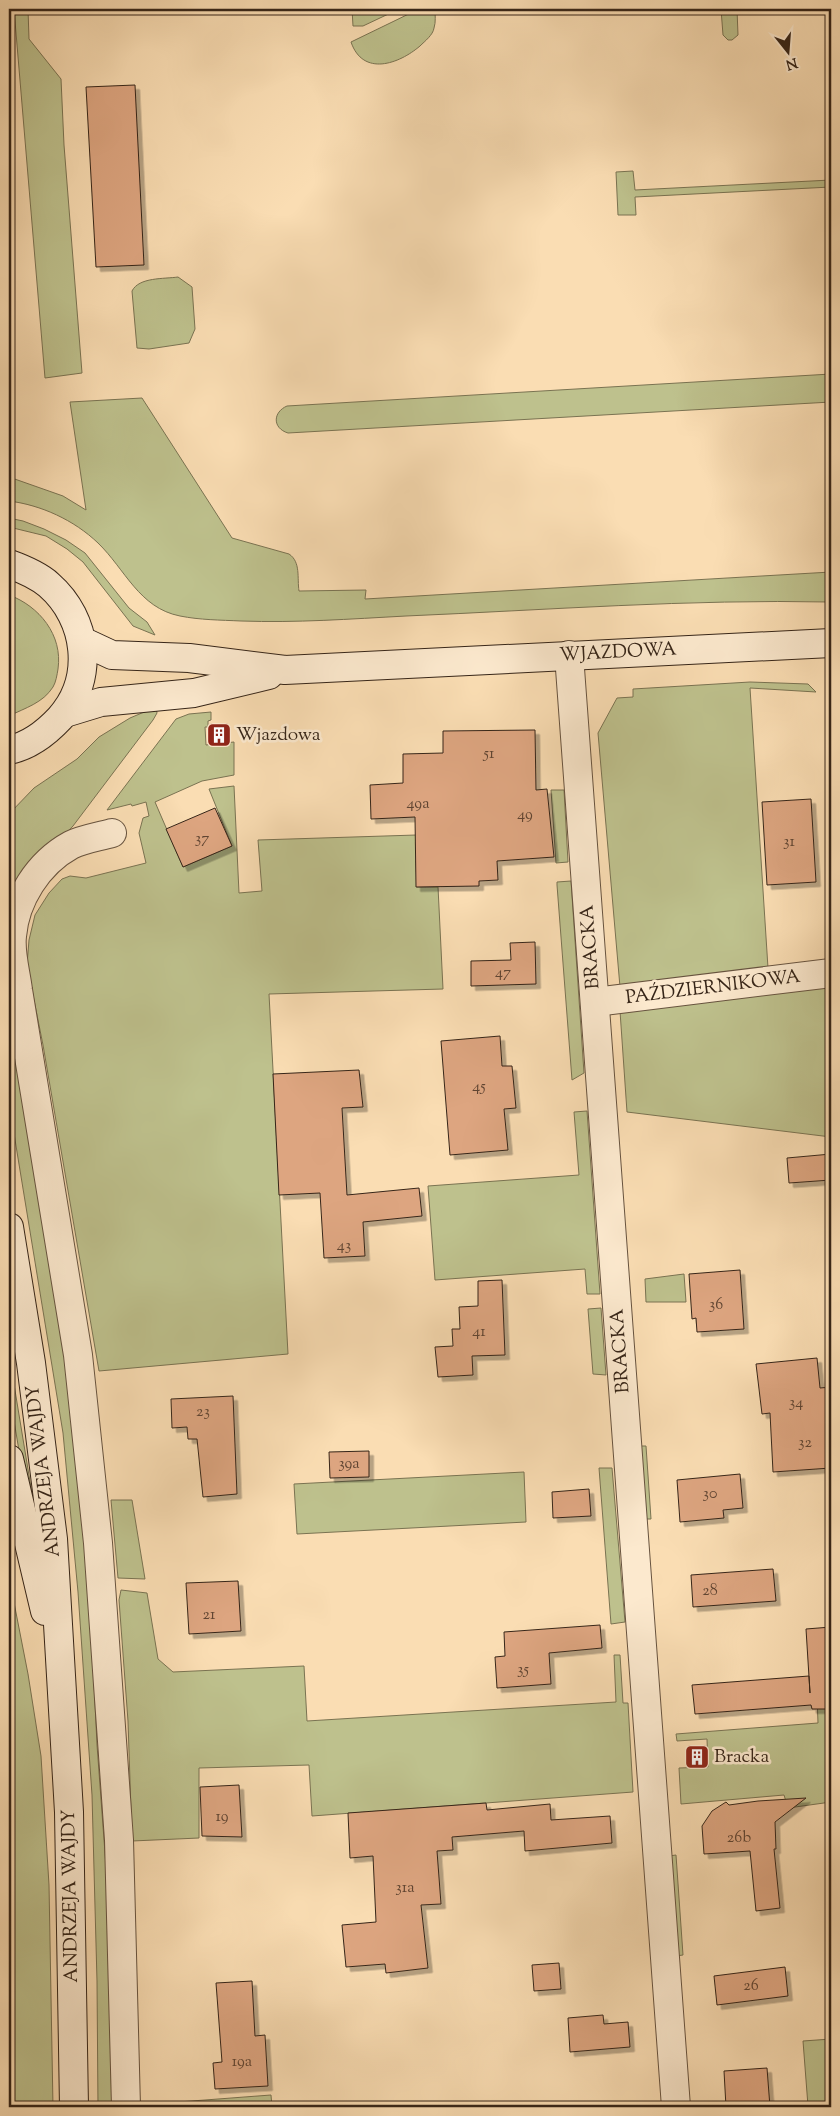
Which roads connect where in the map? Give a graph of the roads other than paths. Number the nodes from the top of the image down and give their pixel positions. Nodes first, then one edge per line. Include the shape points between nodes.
1 (9, 564) edge
2 (82, 641) junction
3 (831, 643) edge
4 (569, 655) junction
5 (285, 670) junction
6 (65, 713) junction
7 (11, 750) edge
8 (112, 833) dead end
9 (831, 973) edge
10 (595, 1002) junction
11 (9, 1227) edge
12 (9, 1459) edge
13 (62, 1686) junction
14 (74, 2107) edge
15 (126, 2107) edge
16 (676, 2107) edge

1 - 2 street via 36,576 64,600
2 - 5 street, WJAZDOWA via 112,655 189,658
2 - 6 street via 79,686
3 - 4 street, WJAZDOWA
4 - 5 street, WJAZDOWA
4 - 10 street, BRACKA
5 - 6 street, WJAZDOWA via 194,693 101,702
6 - 7 street via 51,729
8 - 15 street via 70,845 43,867 25,891 15,915 12,938 78,1355 98,1543 119,1840
9 - 10 street, PAŹDZIERNIKOWA
10 - 16 street, BRACKA
11 - 13 street, ANDRZEJA WAJDY via 31,1363 53,1539
12 - 13 street, ANDRZEJA WAJDY
13 - 14 street, ANDRZEJA WAJDY via 69,1812

